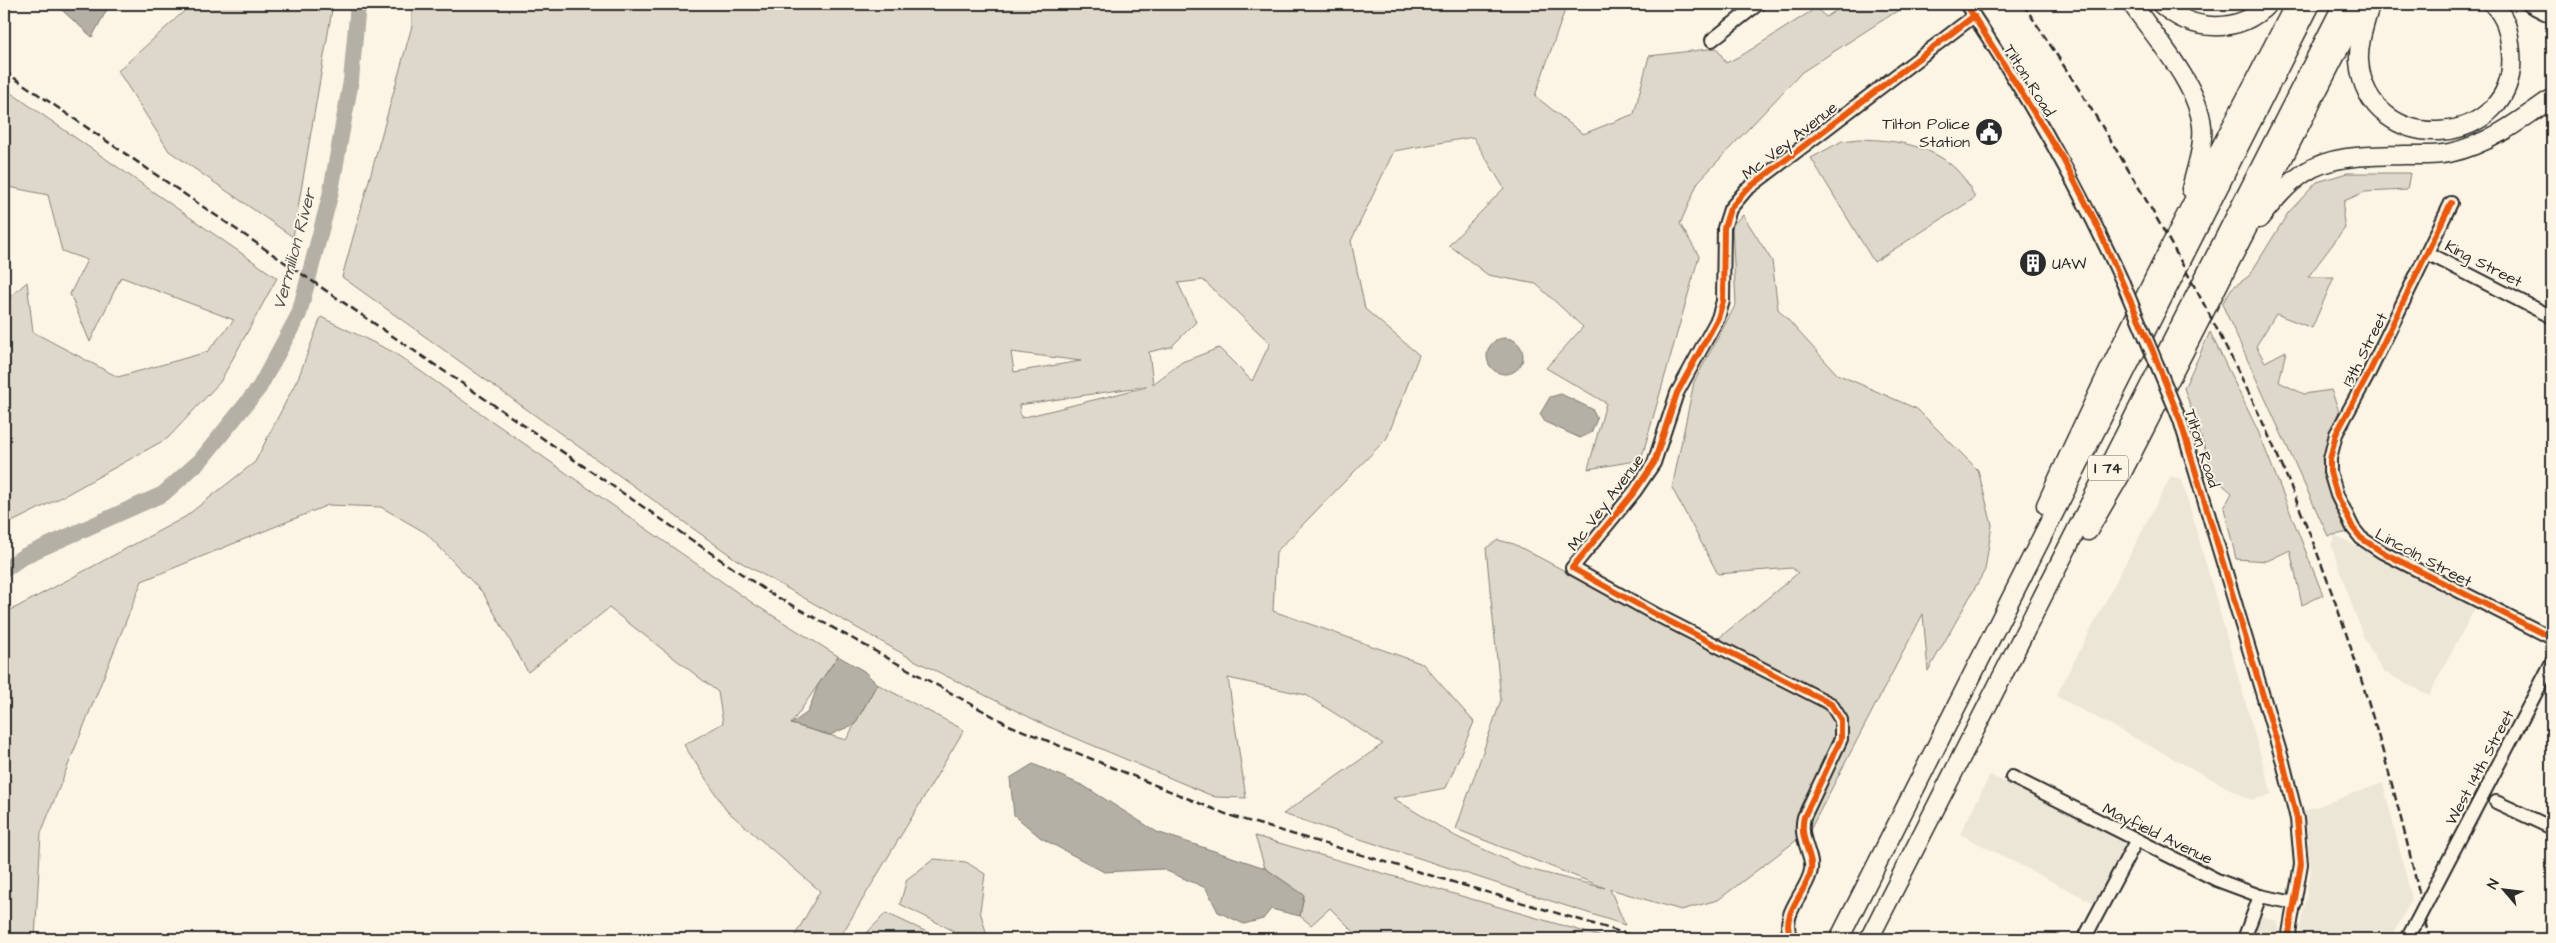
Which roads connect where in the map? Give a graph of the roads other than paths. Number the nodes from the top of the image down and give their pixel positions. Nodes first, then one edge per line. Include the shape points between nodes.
1 (1758, 4) edge
2 (1966, 4) edge
3 (2132, 4) edge
4 (2161, 4) edge
5 (2268, 4) edge
6 (2295, 4) edge
7 (2311, 4) edge
8 (2343, 4) edge
9 (2362, 4) edge
10 (2370, 4) edge
11 (2493, 4) edge
12 (2530, 4) edge
13 (2552, 15) edge
14 (1974, 16) junction
15 (1712, 40) dead end
16 (2552, 98) edge
17 (2451, 203) dead end
18 (2182, 222) junction
19 (2427, 253) junction
20 (2228, 265) junction
21 (2552, 316) edge
22 (2330, 459) joint
23 (2023, 636) junction
24 (2552, 638) edge
25 (2552, 662) edge
26 (1939, 740) junction
27 (2012, 777) dead end
28 (2496, 802) dead end
29 (2552, 828) edge
30 (2136, 841) junction
31 (2260, 896) junction
32 (2295, 903) junction
33 (1875, 936) edge
34 (1791, 939) edge
35 (1839, 939) edge
36 (2084, 939) edge
37 (2244, 939) edge
38 (2288, 939) edge
39 (2407, 939) edge

1 - 15 street
2 - 14 street, Tilton Road
3 - 18 highway via 2195,99 2202,125 2202,149
4 - 5 highway via 2172,14 2195,24 2216,27 2259,13
6 - 18 highway
7 - 26 highway, I 74
8 - 23 highway, I 74
9 - 20 highway
10 - 11 highway via 2359,61 2365,85 2378,107 2394,121 2417,131 2438,132 2461,128 2480,118 2496,103 2507,85 2512,65 2509,31 2505,16
12 - 13 main road
14 - 32 street, Tilton Road, bridge via 2063,159 2094,219 2180,420 2283,762 2297,819 2301,864
14 - 34 street, Mc Vey Avenue via 1746,190 1730,209 1724,228 1723,301 1718,318 1677,393 1654,463 1572,568 1654,614 1831,704 1841,720 1841,739 1801,828 1811,862 1811,874 1790,913 1787,929
16 - 20 highway via 2482,144 2467,149 2448,154 2353,158 2326,162 2304,172 2277,197
17 - 19 street, 13th Street
18 - 26 highway via 2085,419
19 - 21 street, King Street
19 - 22 street, 13th Street via 2336,434
20 - 23 highway via 2123,471
22 - 24 street, Lincoln Street via 2337,495 2361,538 2382,552
23 - 33 highway, I 74
25 - 39 street, West 14th Street, bridge
26 - 35 highway, I 74
27 - 30 street, Mayfield Avenue
28 - 29 street
30 - 31 street, Mayfield Avenue via 2217,880
30 - 36 street
31 - 32 street, Mayfield Avenue
31 - 37 street
32 - 38 street, Tilton Road

